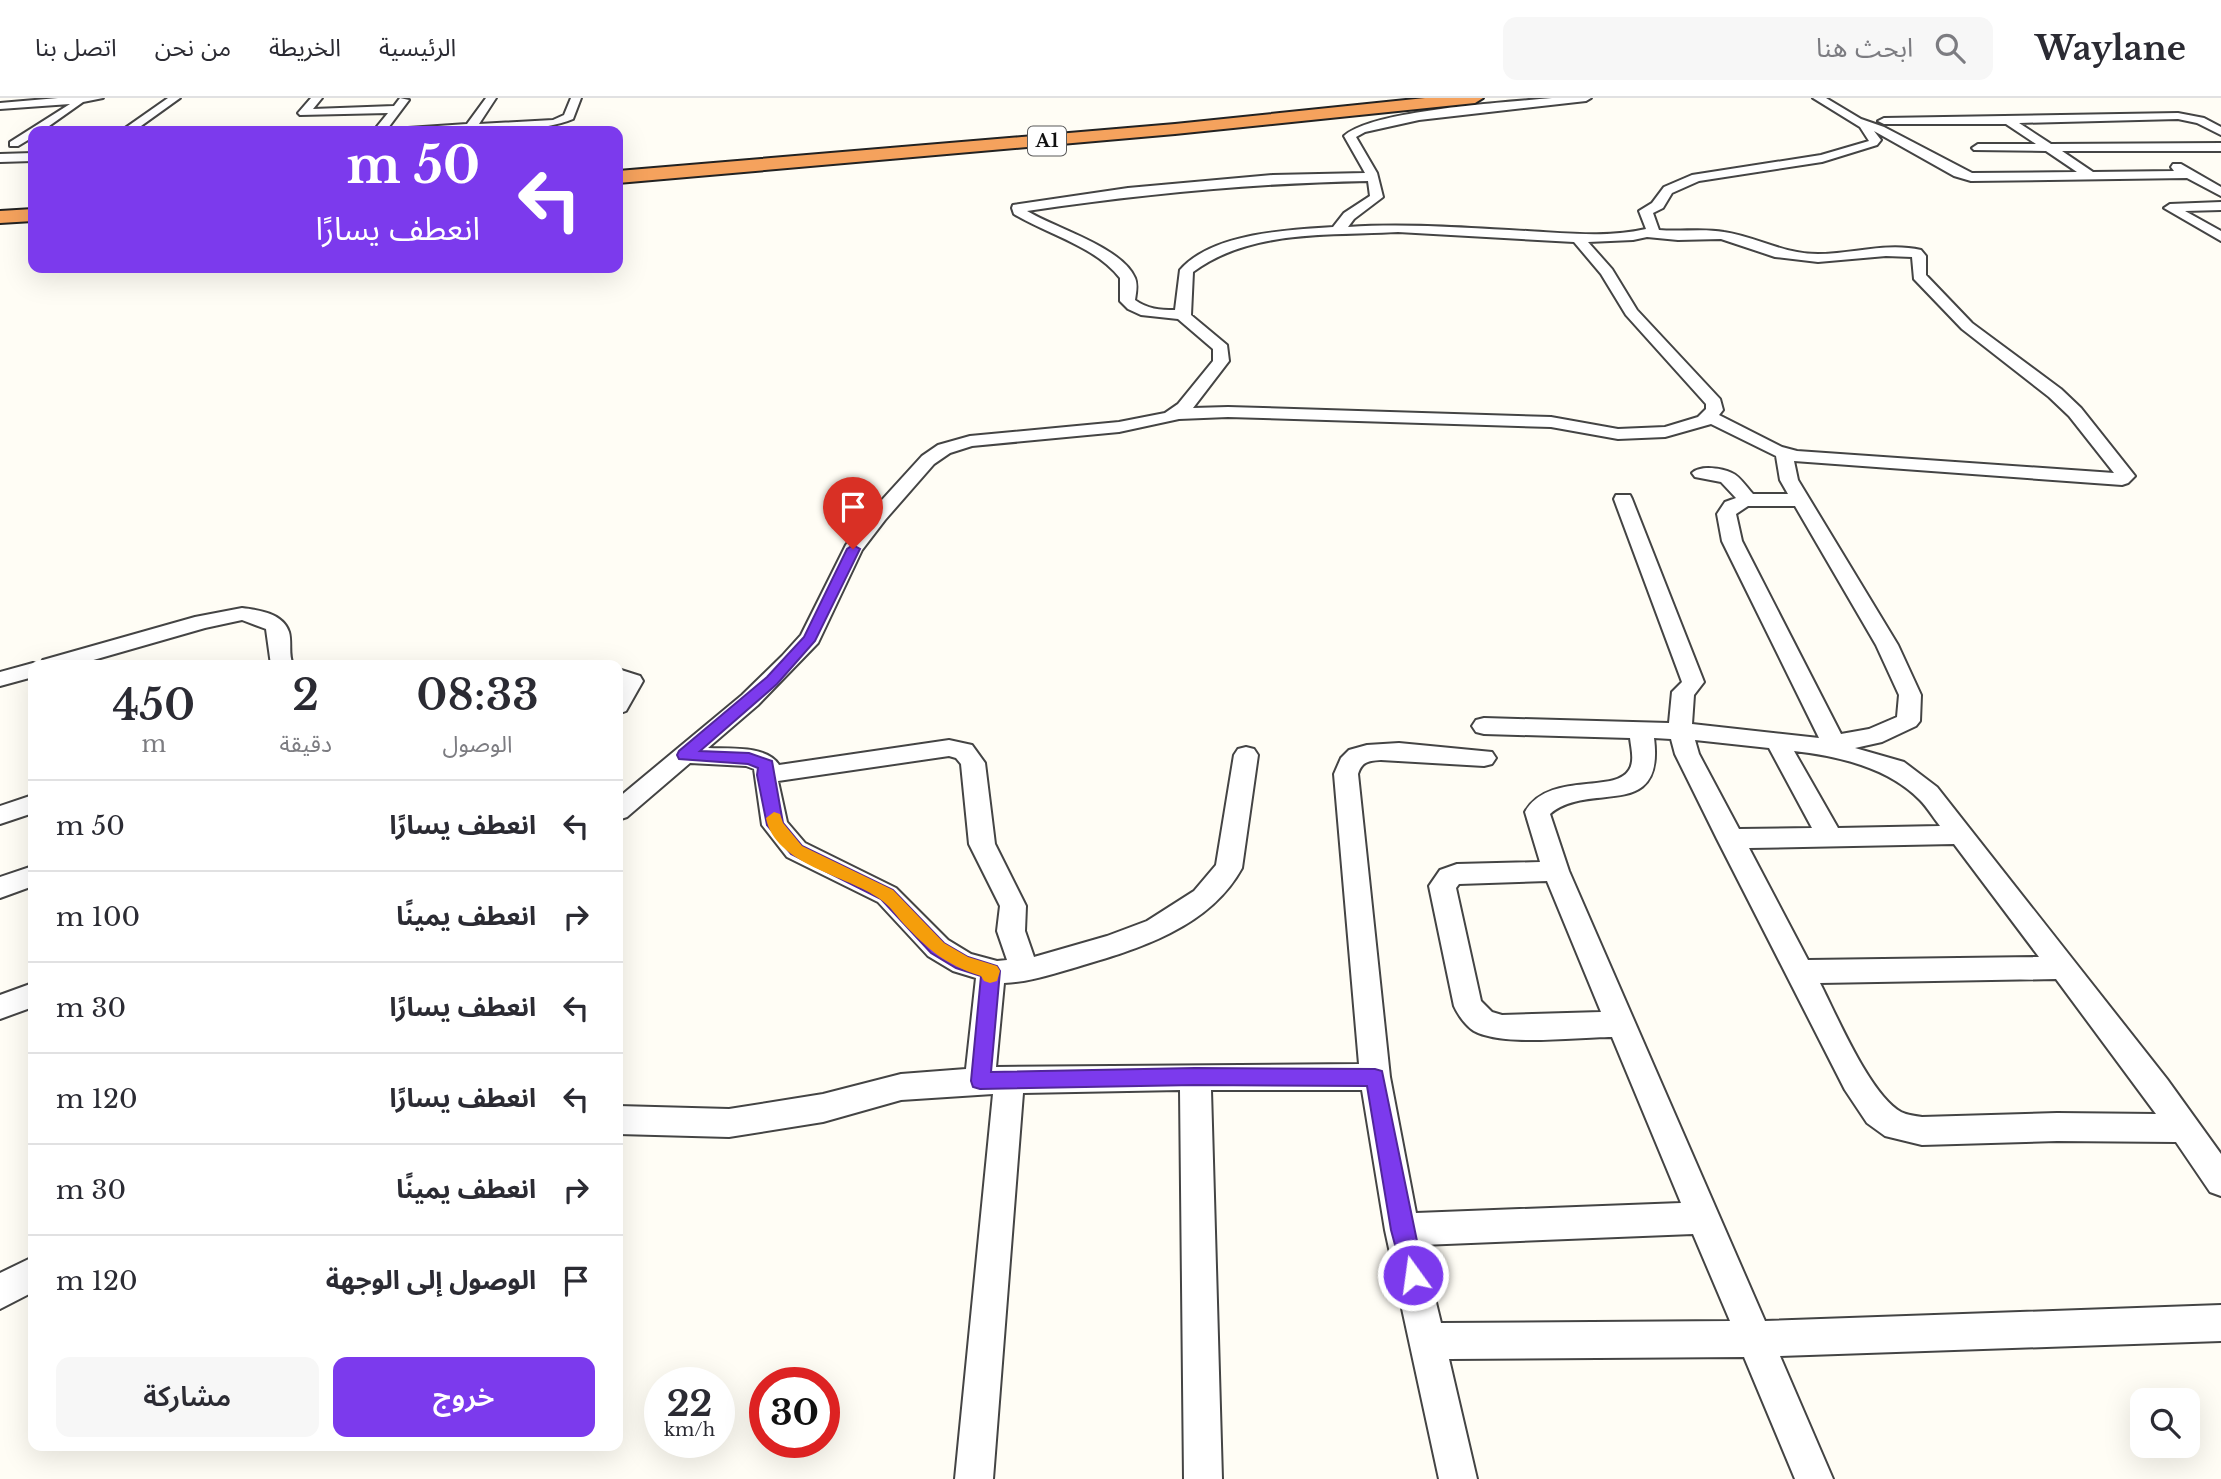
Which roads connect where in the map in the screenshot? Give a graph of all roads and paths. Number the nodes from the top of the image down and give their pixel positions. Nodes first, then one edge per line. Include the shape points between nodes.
1 (99, 98) edge
2 (175, 98) edge
3 (317, 98) edge
4 (361, 98) edge
5 (406, 98) edge
6 (491, 98) edge
7 (576, 98) edge
8 (1373, 98) edge
9 (1475, 98) edge
10 (1586, 98) edge
11 (1818, 98) edge
12 (81, 100) junction
13 (0, 106) edge
14 (396, 109) junction
15 (349, 111) junction
16 (2088, 117) junction
17 (1858, 121) junction
18 (1884, 121) dead end
19 (2007, 121) junction
20 (41, 126) edge
21 (135, 126) edge
22 (383, 126) edge
23 (471, 126) edge
24 (496, 126) edge
25 (2221, 132) edge
26 (1872, 133) junction
27 (28, 135) edge
28 (1894, 136) junction
29 (28, 143) edge
30 (0, 144) edge
31 (14, 144) junction
32 (2142, 146) junction
33 (2047, 147) junction
34 (2221, 147) edge
35 (1978, 148) dead end
36 (28, 157) edge
37 (0, 158) edge
38 (623, 164) edge
39 (2088, 174) junction
40 (2190, 174) junction
41 (623, 177) edge
42 (1372, 177) junction
43 (2221, 192) edge
44 (28, 201) edge
45 (0, 202) edge
46 (2221, 206) edge
47 (28, 215) edge
48 (0, 217) edge
49 (1338, 230) junction
50 (1649, 233) junction
51 (2221, 237) edge
52 (1578, 238) junction
53 (1184, 314) junction
54 (1175, 414) junction
55 (1710, 417) junction
56 (1784, 453) junction
57 (1701, 473) dead end
58 (1623, 499) dead end
59 (1748, 500) junction
60 (1801, 500) junction
61 (69, 660) edge
62 (280, 660) edge
63 (28, 671) edge
64 (623, 678) edge
65 (0, 679) edge
66 (623, 697) edge
67 (1484, 726) dead end
68 (1641, 730) junction
69 (1680, 731) junction
70 (1776, 740) junction
71 (1828, 745) junction
72 (684, 755) junction
73 (1246, 755) dead end
74 (1484, 758) dead end
75 (765, 775) junction
76 (28, 806) edge
77 (623, 807) edge
78 (0, 815) edge
79 (1961, 835) junction
80 (1830, 837) junction
81 (1730, 839) junction
82 (1556, 871) junction
83 (28, 878) edge
84 (0, 888) edge
85 (2060, 968) junction
86 (991, 971) junction
87 (1025, 971) junction
88 (1800, 972) junction
89 (28, 997) edge
90 (0, 1007) edge
91 (1621, 1024) junction
92 (1195, 1077) junction
93 (1375, 1077) junction
94 (995, 1081) junction
95 (623, 1120) edge
96 (2183, 1128) junction
97 (2221, 1181) edge
98 (1705, 1218) junction
99 (1402, 1230) junction
100 (28, 1277) edge
101 (0, 1292) edge
102 (2221, 1323) edge
103 (1755, 1339) junction
104 (1429, 1341) junction
105 (974, 1479) edge
106 (1203, 1479) edge
107 (1458, 1479) edge
108 (1814, 1479) edge

1 - 12 street
2 - 21 street
3 - 15 street via 304,113
4 - 15 street
5 - 14 street
6 - 23 street
7 - 24 street via 569,117 562,121
8 - 38 highway, A1
9 - 41 highway, A1 via 1175,130
10 - 42 street via 1355,129 1350,136
11 - 17 street
12 - 13 street
12 - 20 street
14 - 15 street
14 - 22 street
16 - 19 street
16 - 25 street via 2186,117
16 - 32 street
17 - 26 street
17 - 28 street
18 - 19 street
19 - 33 street
26 - 28 street
26 - 50 street via 1873,143 1861,149 1685,182 1663,194 1658,205 1647,211 1653,227
27 - 31 street
28 - 39 street via 1966,176
29 - 31 street
30 - 31 street
32 - 33 street
32 - 34 street
32 - 40 street
33 - 35 street
33 - 39 street
36 - 37 street
39 - 40 street
40 - 43 street
42 - 49 street via 1377,197 1349,216
42 - 53 street via 1273,179 1018,208 1030,219 1110,261 1126,275 1127,301 1132,306 1158,315
44 - 45 highway
46 - 51 street via 2170,208
47 - 48 highway
49 - 52 street via 1398,228
49 - 53 street via 1267,235 1206,256 1184,279
50 - 52 street
50 - 56 street via 1721,235 1808,258 1916,253 1919,276 1942,301 2075,412 2126,476
52 - 55 street via 1607,272 1631,312 1714,403
53 - 54 street via 1221,348 1221,361
54 - 55 street via 1551,422 1618,434 1665,432
54 - 72 street via 1119,427 970,441 944,449 913,475 853,549 810,638 772,681
55 - 56 street
56 - 60 street via 1789,480
57 - 59 street via 1727,477
58 - 69 street via 1693,682 1683,692
59 - 60 street
59 - 71 street via 1727,509 1732,541
60 - 71 street via 1887,645 1910,695 1908,721 1874,736
61 - 62 street via 242,614 274,625
63 - 65 street
64 - 66 street via 632,681
67 - 68 street
68 - 69 street
68 - 82 street via 1645,767 1635,782 1554,797 1536,812
69 - 70 street
69 - 81 street
70 - 71 street
70 - 80 street
71 - 79 street via 1895,768 1927,793
72 - 75 street via 749,758 767,765
72 - 77 street
73 - 87 street via 1229,868 1203,898 1157,929
74 - 93 street via 1379,752 1356,757 1347,768
75 - 86 street via 775,825 796,850 887,895 938,948 962,963
75 - 87 street via 949,748 964,751 973,763 982,844 1013,906 1011,931
76 - 78 street
79 - 80 street
79 - 85 street
80 - 81 street
81 - 88 street
82 - 91 street
82 - 91 street via 1457,874 1442,886 1468,1006 1483,1022 1502,1027
83 - 84 street
85 - 88 street
85 - 96 street
86 - 87 street
86 - 94 street
88 - 96 street via 1856,1081 1878,1113 1896,1126 1922,1131
89 - 90 street
91 - 98 street
92 - 93 street
92 - 94 street
92 - 106 street
93 - 99 street
94 - 95 street via 901,1087 823,1108 729,1123
94 - 105 street
96 - 97 street
98 - 99 street
98 - 103 street
99 - 104 street
100 - 101 street
102 - 103 street
103 - 104 street
103 - 108 street
104 - 107 street

